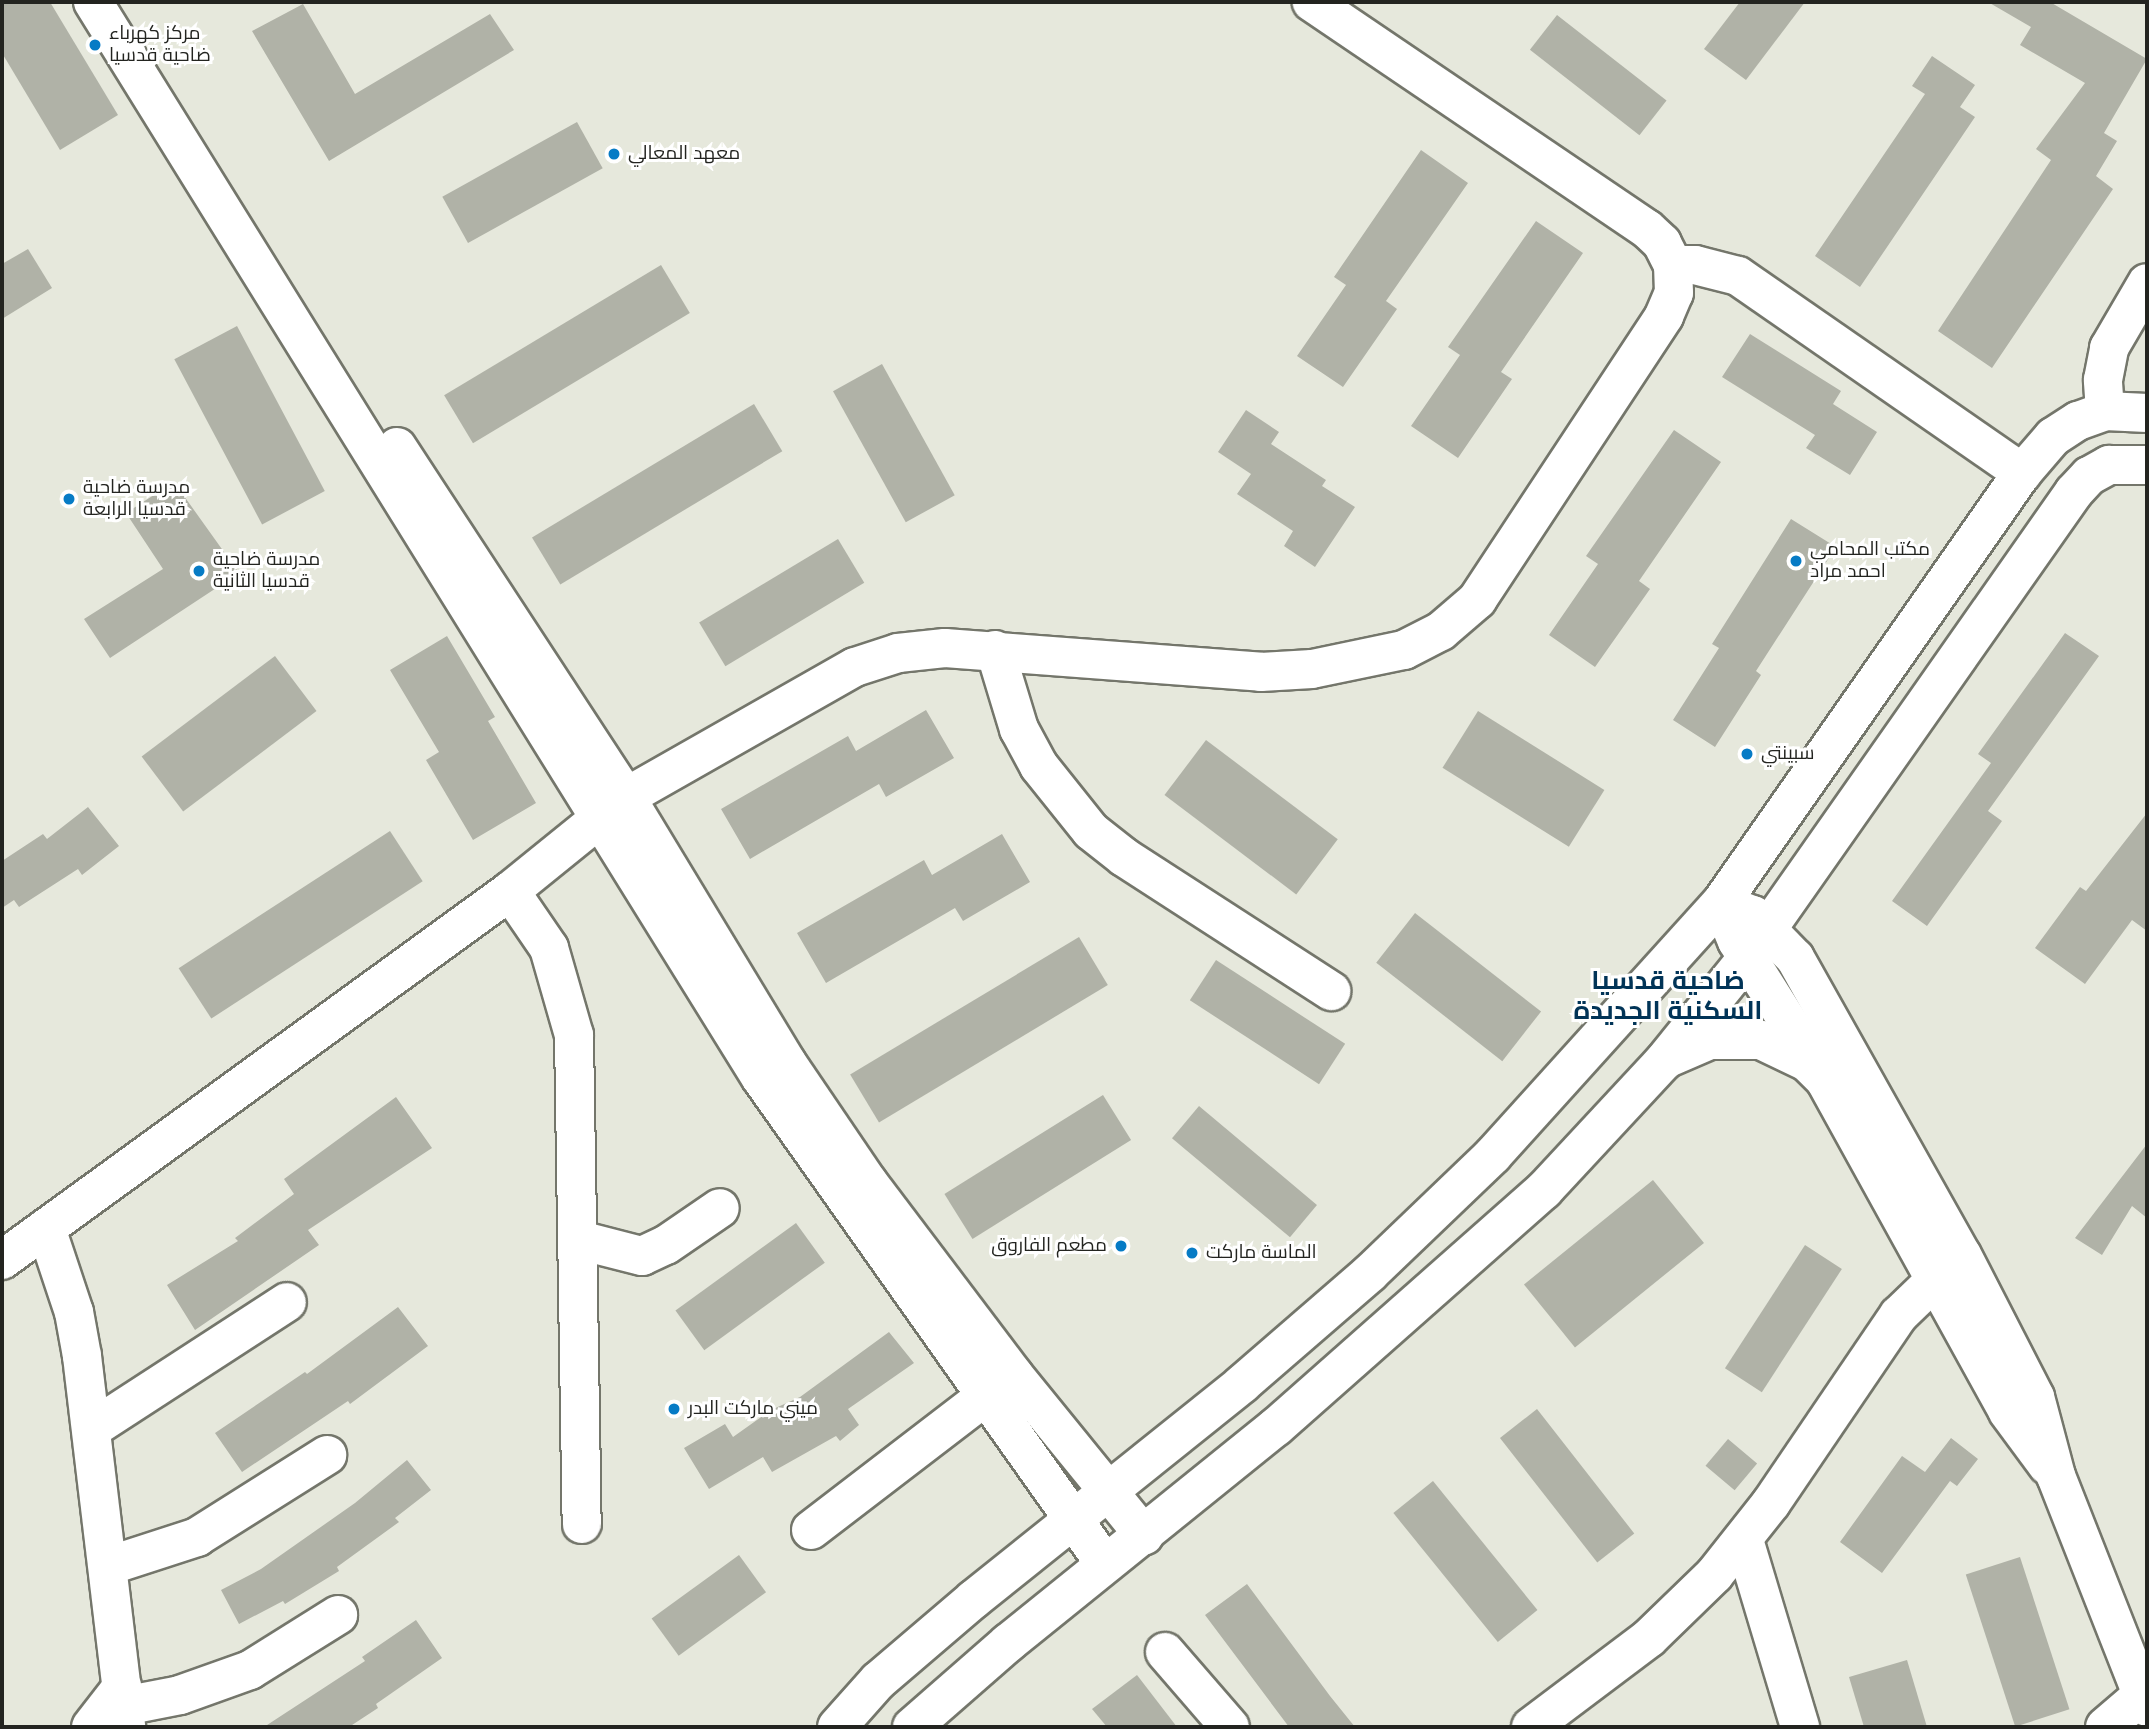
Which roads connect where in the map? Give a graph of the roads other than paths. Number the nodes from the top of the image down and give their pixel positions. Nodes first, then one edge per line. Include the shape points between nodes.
1 (93, 2) edge
2 (119, 2) edge
3 (1311, 2) edge
4 (198, 151) junction
5 (1673, 265) junction
6 (2147, 283) edge
7 (2105, 411) junction
8 (2147, 412) edge
9 (2109, 465) junction
10 (2147, 465) edge
11 (2022, 473) junction
12 (995, 650) junction
13 (612, 809) junction
14 (510, 891) junction
15 (1721, 903) junction
16 (1769, 928) junction
17 (1747, 958) junction
18 (1331, 991) dead end
19 (1664, 1061) junction
20 (1825, 1080) junction
21 (720, 1208) dead end
22 (46, 1228) junction
23 (579, 1240) junction
24 (2, 1260) edge
25 (1949, 1265) junction
26 (287, 1302) dead end
27 (1001, 1384) junction
28 (93, 1428) junction
29 (327, 1455) dead end
30 (1108, 1489) junction
31 (1073, 1517) junction
32 (582, 1524) dead end
33 (811, 1530) dead end
34 (1144, 1535) junction
35 (1744, 1540) junction
36 (1105, 1564) junction
37 (108, 1566) junction
38 (338, 1615) dead end
39 (1165, 1652) dead end
40 (878, 1681) junction
41 (2146, 1697) edge
42 (124, 1707) edge
43 (91, 1727) edge
44 (813, 1727) edge
45 (837, 1727) edge
46 (912, 1727) edge
47 (1230, 1727) edge
48 (1531, 1727) edge
49 (1800, 1727) edge
50 (2105, 1727) edge

1 - 4 street
2 - 4 street
3 - 5 street via 1647,229 1662,243
4 - 13 street via 357,387
5 - 11 street via 1695,265 1738,276
5 - 12 street via 1674,293 1633,366 1510,557 1477,600 1441,631 1404,650 1356,662 1261,672
6 - 7 street via 2109,348 2103,380
7 - 8 street
7 - 9 street
7 - 11 street via 2053,437
9 - 10 street
9 - 16 street via 2074,492
11 - 15 street
12 - 13 street via 945,648 898,653 855,667
12 - 18 street via 1005,691 1026,741 1063,800 1091,831
13 - 14 street
13 - 27 street via 774,1070
14 - 22 street
14 - 23 street via 548,947 569,1005 576,1066
15 - 16 street via 1753,915
15 - 17 street
15 - 30 street via 1493,1155 1370,1273 1242,1384
16 - 17 street
16 - 25 street via 1808,978
17 - 19 street
17 - 20 street
19 - 20 street via 1710,1040 1761,1040 1785,1048
19 - 34 street via 1544,1191 1276,1427
20 - 25 street
21 - 23 street via 642,1256
22 - 24 street
22 - 28 street via 74,1312
23 - 32 street
25 - 35 street via 1899,1315
25 - 41 street via 2035,1396 2056,1476
26 - 28 street
27 - 30 street
27 - 31 street
27 - 33 street
28 - 37 street
29 - 37 street via 197,1537
30 - 31 street
30 - 34 street
31 - 36 street
31 - 40 street
34 - 36 street
35 - 48 street via 1649,1638
35 - 49 street
36 - 46 street
37 - 42 street
38 - 42 street via 250,1670 180,1695
39 - 47 street
40 - 44 street
40 - 45 street
41 - 50 street
42 - 43 street

